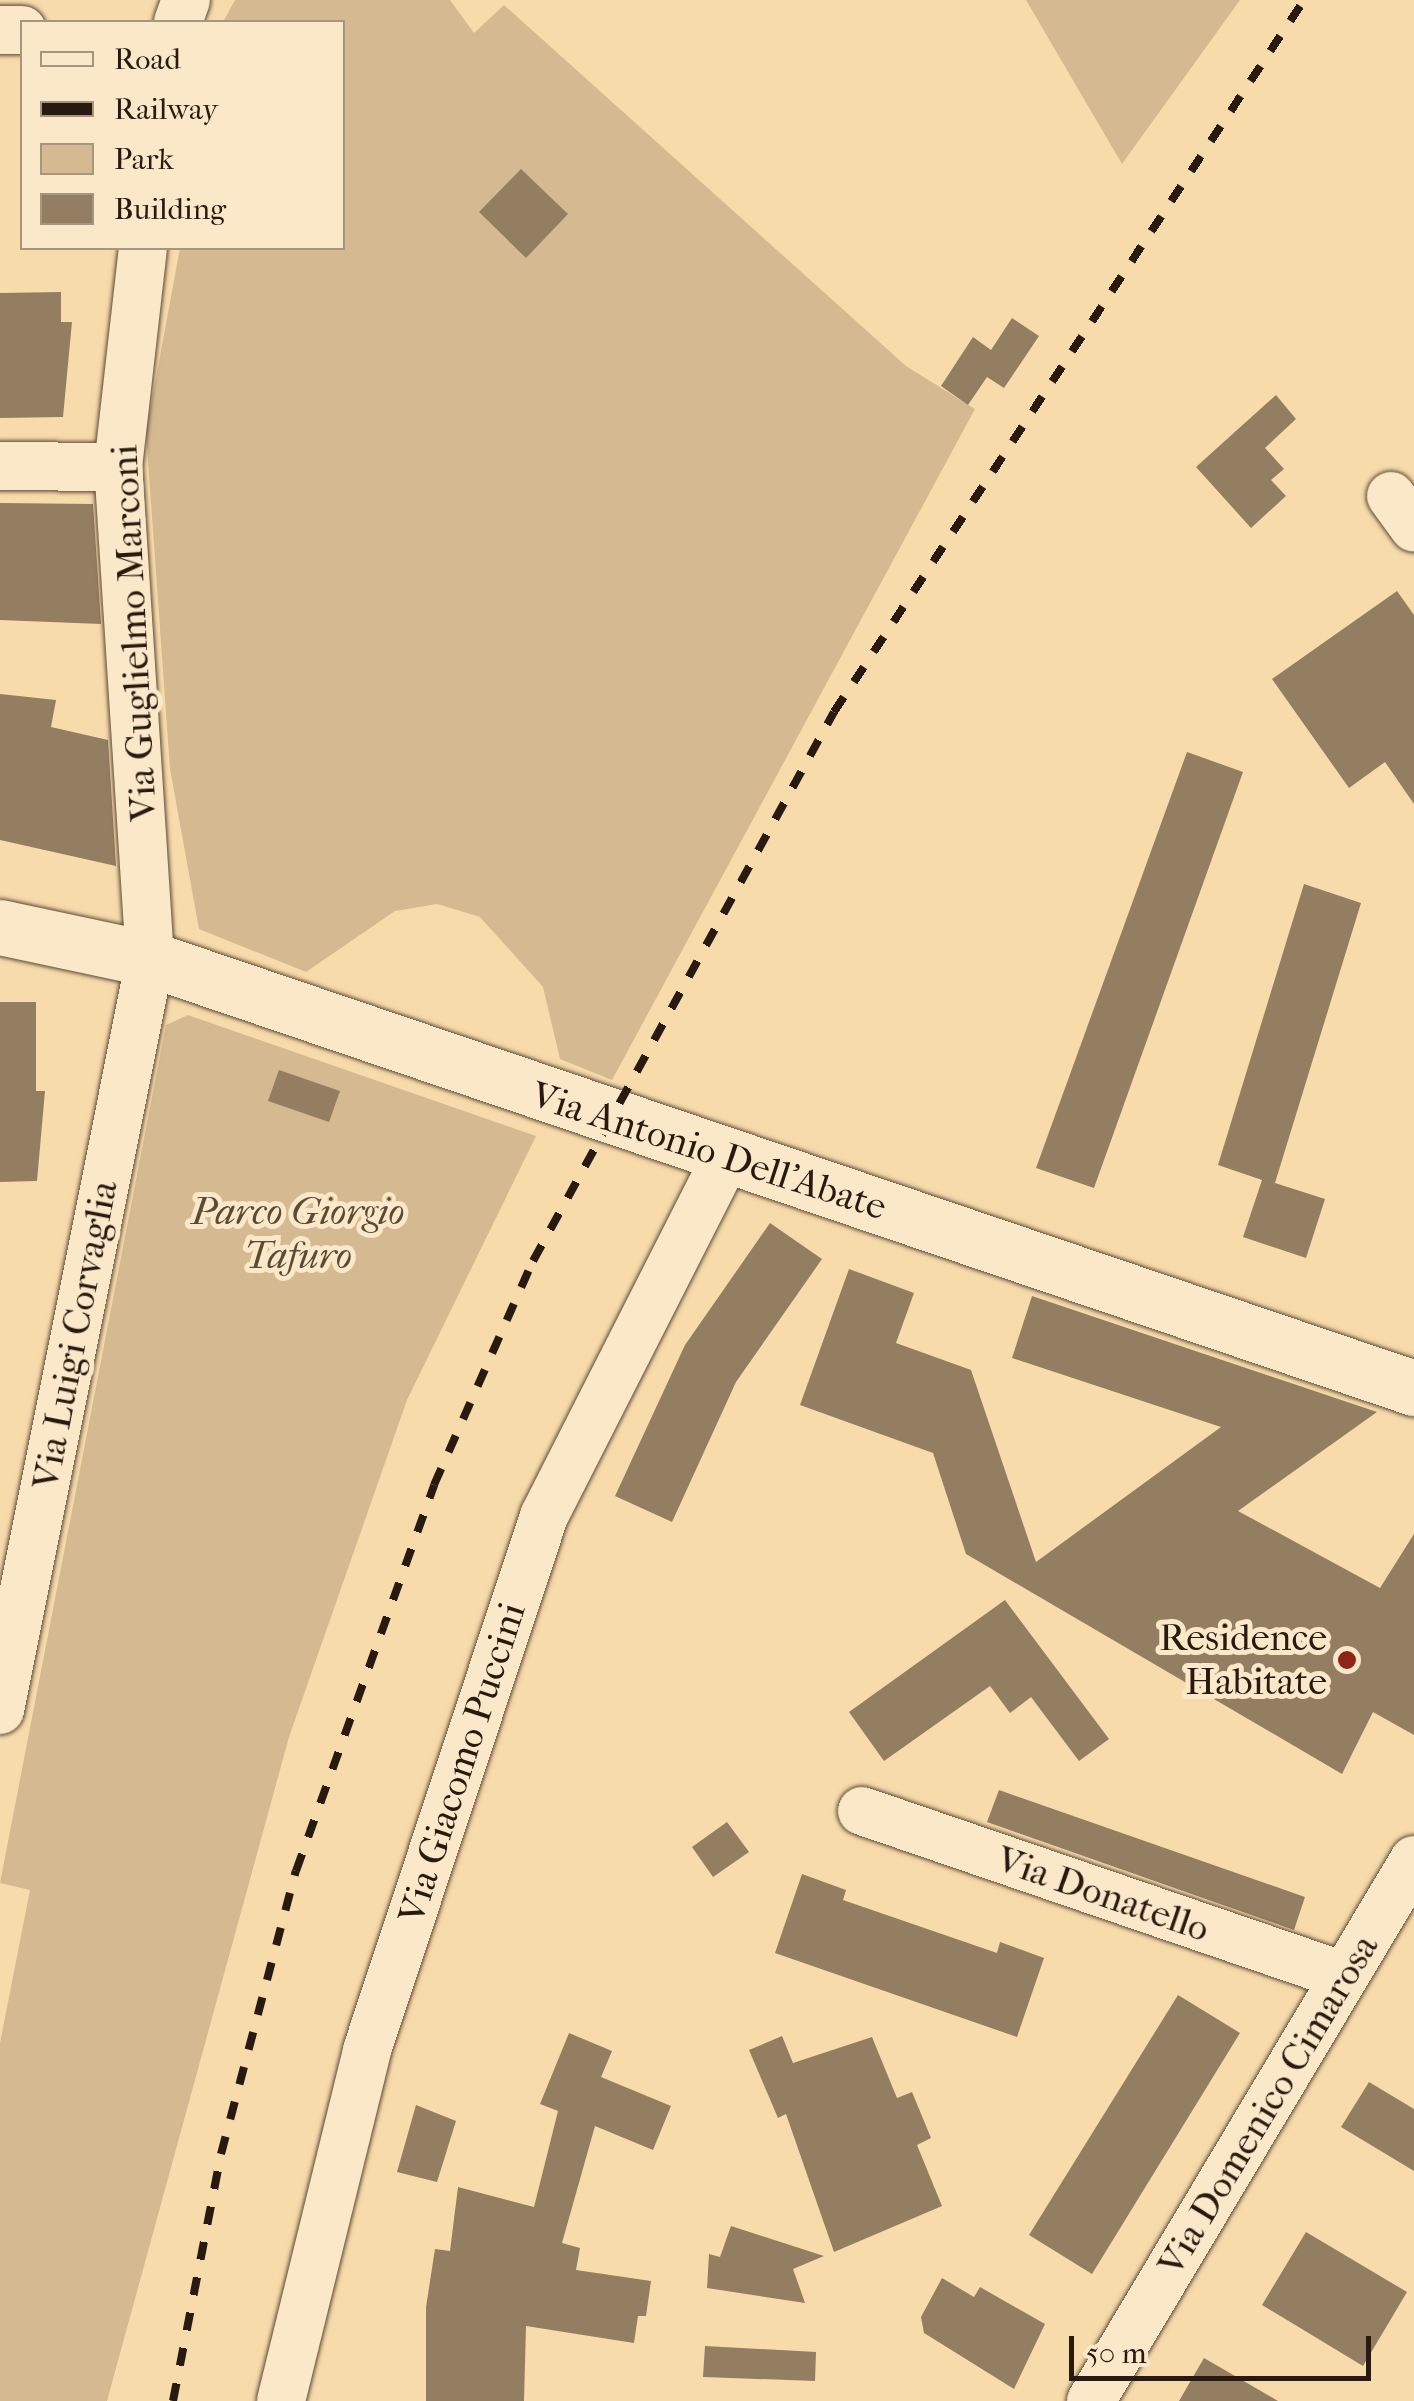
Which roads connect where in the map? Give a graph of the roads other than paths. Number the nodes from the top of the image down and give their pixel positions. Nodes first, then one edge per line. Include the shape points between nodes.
1 (143, 250) edge
2 (0, 466) edge
3 (118, 467) junction
4 (0, 927) edge
5 (150, 959) junction
6 (727, 1156) junction
7 (1405, 1375) edge
8 (6, 1654) edge
9 (0, 1710) edge
10 (862, 1811) dead end
11 (1414, 1860) edge
12 (1344, 1976) junction
13 (281, 2401) edge
14 (1090, 2401) edge

1 - 3 street, Via Guglielmo Marconi
2 - 3 street
3 - 5 street, Via Guglielmo Marconi
4 - 5 main road, Via Antonio Dell'Abate
5 - 6 main road, Via Antonio Dell'Abate
5 - 8 street, Via Luigi Corvaglia
6 - 7 main road, Via Antonio Dell'Abate
6 - 13 street, Via Giacomo Puccini via 544,1516 367,2050
8 - 9 street, Via Luigi Corvaglia
10 - 12 street, Via Donatello
11 - 12 street, Via Domenico Cimarosa
12 - 14 street, Via Domenico Cimarosa

